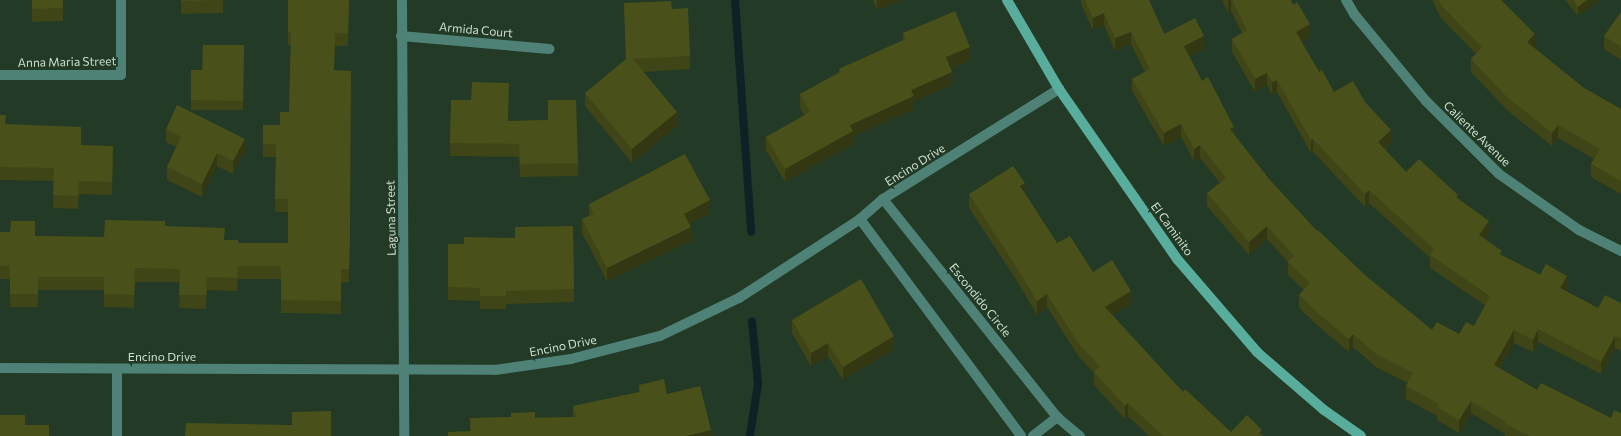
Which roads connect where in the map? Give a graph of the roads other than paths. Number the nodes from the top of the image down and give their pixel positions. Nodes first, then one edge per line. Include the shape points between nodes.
1 (121, 0) edge
2 (402, 0) edge
3 (1007, 0) edge
4 (1346, 0) edge
5 (401, 36) junction
6 (549, 49) dead end
7 (0, 75) edge
8 (1059, 89) junction
9 (883, 199) junction
10 (860, 219) junction
11 (1621, 252) edge
12 (0, 368) edge
13 (117, 370) junction
14 (405, 370) junction
15 (1057, 417) junction
16 (117, 436) edge
17 (404, 436) edge
18 (1021, 436) edge
19 (1033, 436) edge
20 (1080, 436) edge
21 (1361, 436) edge

1 - 7 street, Anna Maria Street via 121,75
2 - 5 street, Laguna Street
3 - 8 street, El Caminito
4 - 11 street, Caliente Avenue via 1426,102 1499,174 1579,230
5 - 6 street, Armida Court
5 - 14 street, Laguna Street
8 - 9 street, Encino Drive
8 - 21 street, El Caminito via 1178,260 1257,352 1324,410
9 - 10 street, Encino Drive
9 - 15 street, Escondido Circle
10 - 14 street, Encino Drive via 739,298 660,336 571,359 505,368
10 - 18 street
12 - 13 street, Encino Drive
13 - 14 street, Encino Drive
13 - 16 street
14 - 17 street, Laguna Street
15 - 19 street
15 - 20 street, Escondido Circle

